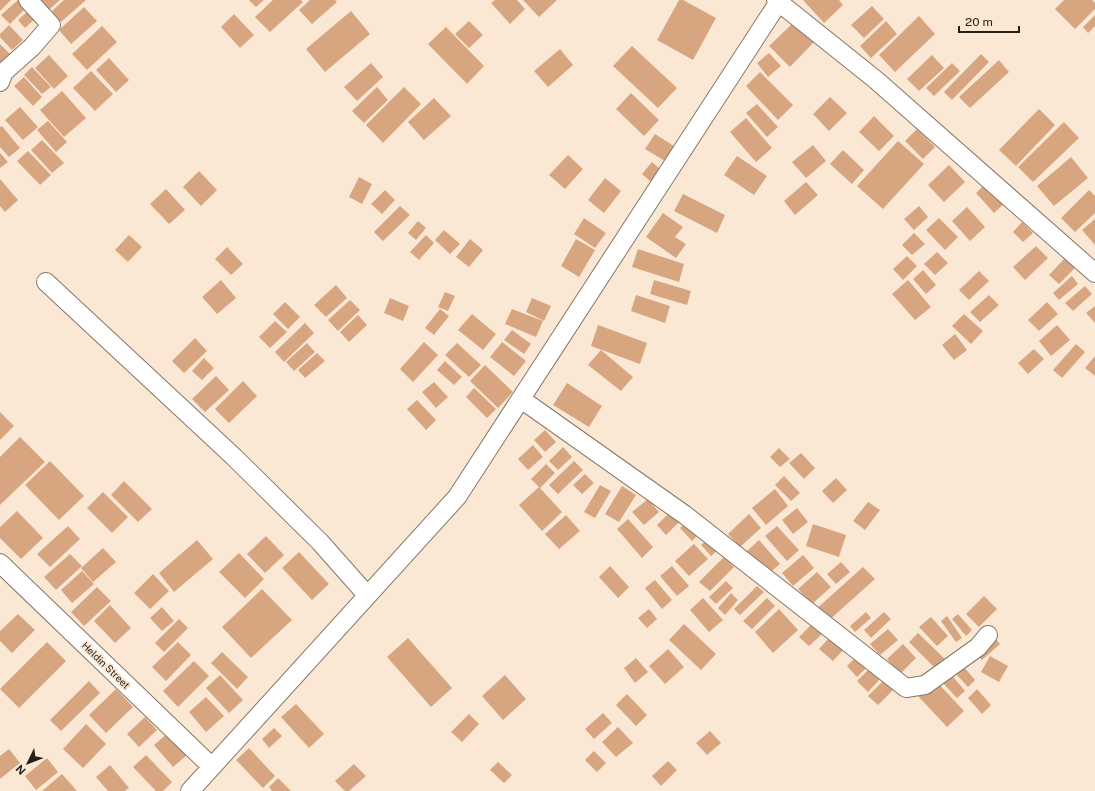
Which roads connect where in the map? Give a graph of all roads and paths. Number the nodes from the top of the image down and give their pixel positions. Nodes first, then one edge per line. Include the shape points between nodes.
1 (28, 0) edge
2 (778, 1) edge
3 (0, 82) edge
4 (1095, 273) edge
5 (46, 282) dead end
6 (521, 399) junction
7 (0, 563) edge
8 (367, 595) junction
9 (988, 635) dead end
10 (212, 767) junction
11 (190, 791) edge

1 - 3 street via 50,25 32,47 4,72
2 - 4 street via 876,80
2 - 6 street
5 - 8 street via 234,457 320,542
6 - 8 street via 457,497
6 - 9 street via 685,515 906,688 925,685 978,647
7 - 10 street, Heldin Street
8 - 10 street
10 - 11 street

